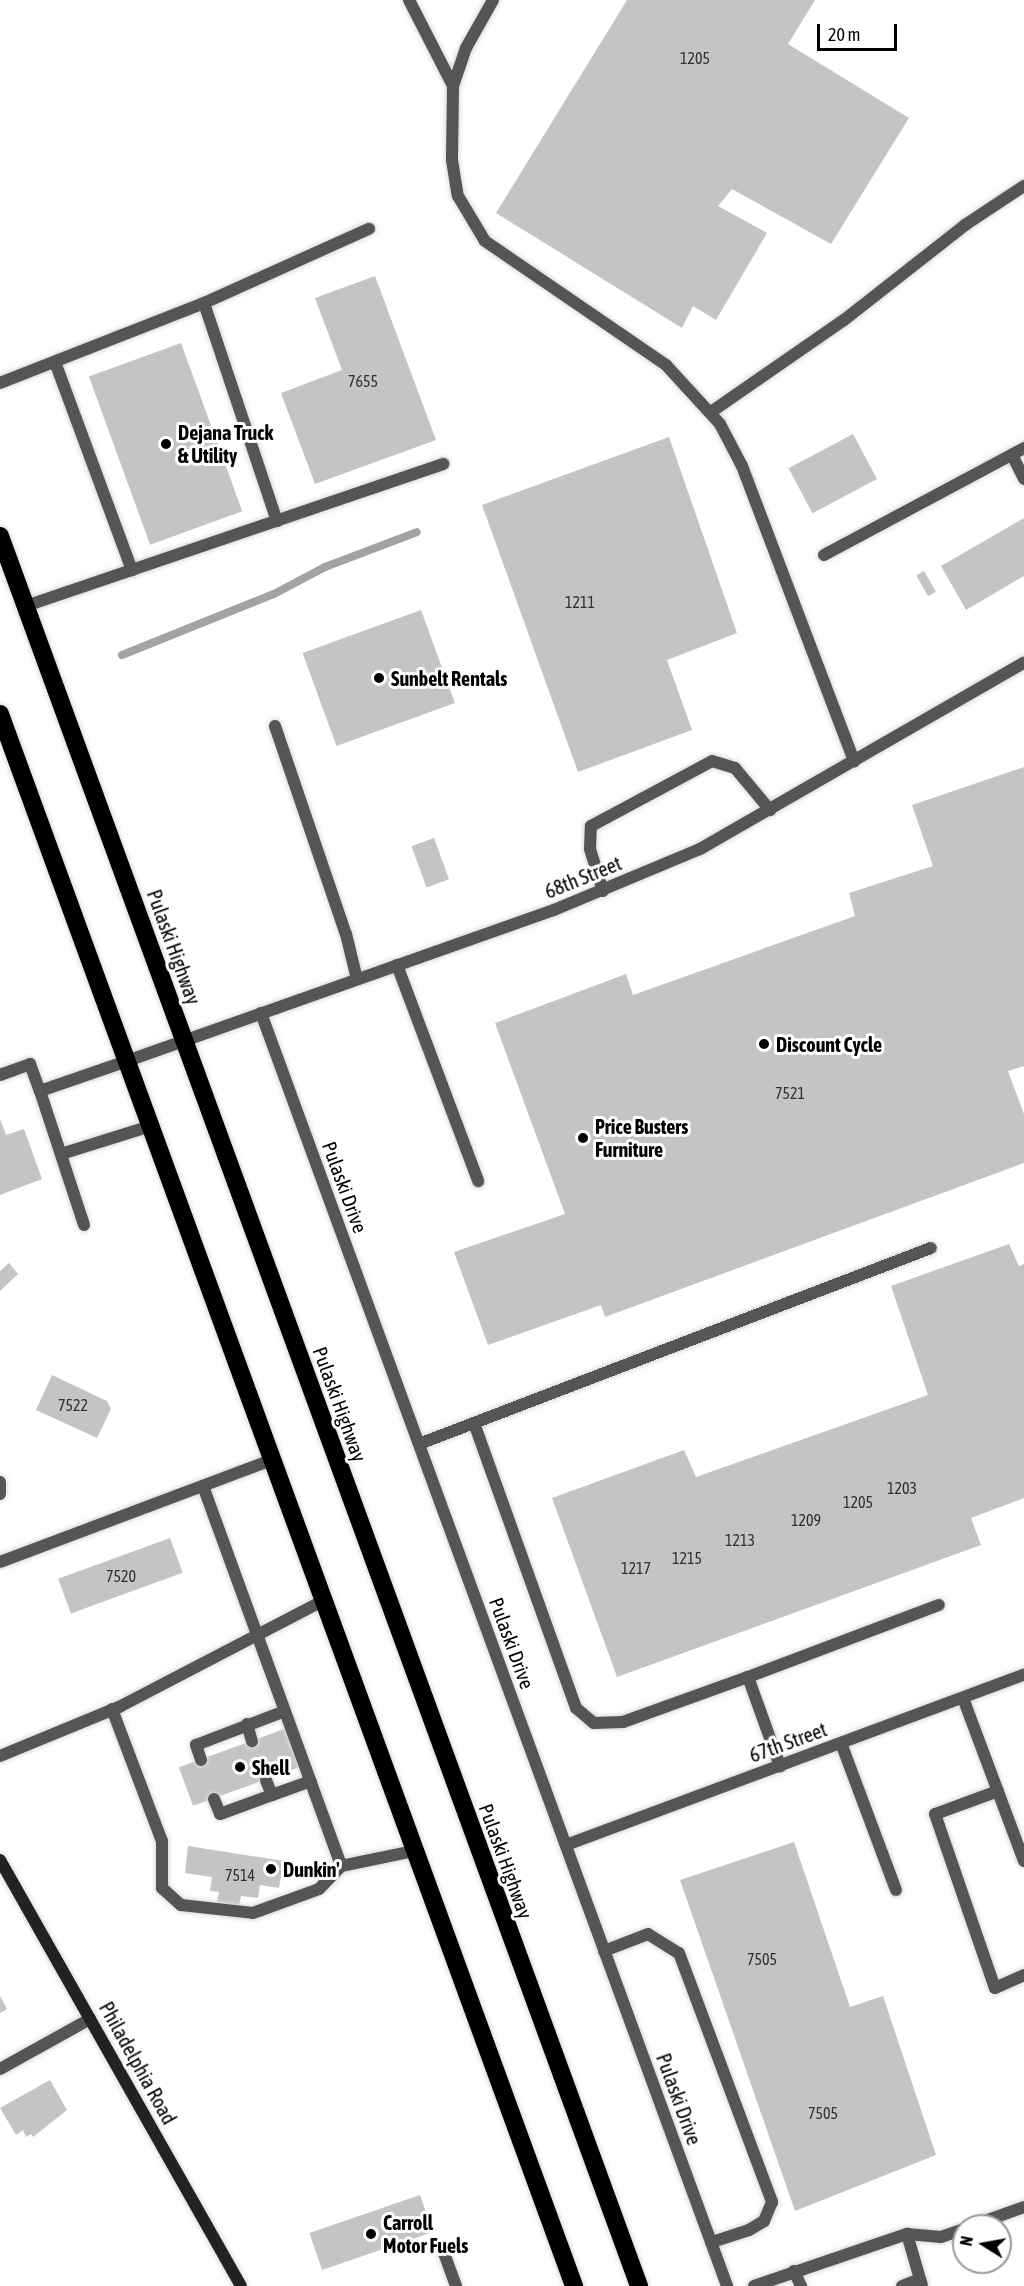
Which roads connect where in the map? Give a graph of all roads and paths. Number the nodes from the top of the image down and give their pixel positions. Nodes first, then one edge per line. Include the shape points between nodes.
1 (409, 0) edge
2 (493, 0) edge
3 (453, 86) junction
4 (1024, 186) edge
5 (369, 228) dead end
6 (204, 303) junction
7 (55, 362) junction
8 (0, 383) edge
9 (711, 412) junction
10 (1024, 448) edge
11 (1012, 455) junction
12 (444, 464) dead end
13 (1024, 479) edge
14 (277, 521) junction
15 (0, 536) edge
16 (824, 555) dead end
17 (132, 570) junction
18 (26, 606) junction
19 (1024, 663) edge
20 (0, 714) edge
21 (275, 726) dead end
22 (855, 761) junction
23 (770, 810) junction
24 (603, 891) junction
25 (398, 965) junction
26 (357, 979) junction
27 (261, 1013) junction
28 (185, 1040) junction
29 (127, 1061) junction
30 (0, 1075) edge
31 (40, 1091) junction
32 (151, 1126) junction
33 (61, 1154) junction
34 (478, 1181) dead end
35 (84, 1225) dead end
36 (931, 1248) dead end
37 (474, 1423) junction
38 (419, 1444) junction
39 (272, 1460) junction
40 (0, 1482) edge
41 (203, 1486) junction
42 (0, 1494) edge
43 (0, 1563) edge
44 (323, 1601) junction
45 (939, 1605) dead end
46 (258, 1637) junction
47 (1024, 1675) edge
48 (748, 1677) junction
49 (963, 1698) junction
50 (112, 1709) junction
51 (285, 1711) junction
52 (247, 1724) junction
53 (252, 1741) dead end
54 (841, 1743) junction
55 (0, 1756) edge
56 (201, 1760) dead end
57 (780, 1766) junction
58 (266, 1780) dead end
59 (311, 1781) junction
60 (998, 1791) junction
61 (272, 1795) junction
62 (214, 1799) dead end
63 (566, 1845) junction
64 (414, 1851) junction
65 (0, 1860) edge
66 (1024, 1861) edge
67 (341, 1866) junction
68 (896, 1890) dead end
69 (604, 1951) junction
70 (1024, 1975) edge
71 (90, 2019) junction
72 (0, 2069) edge
73 (1024, 2206) edge
74 (1003, 2214) edge
75 (952, 2233) edge
76 (907, 2234) junction
77 (711, 2242) junction
78 (444, 2253) dead end
79 (794, 2271) junction
80 (921, 2283) edge
81 (241, 2286) edge
82 (456, 2286) edge
83 (574, 2286) edge
84 (639, 2286) edge
85 (727, 2286) edge
86 (754, 2286) edge
87 (801, 2286) edge
88 (902, 2286) edge

1 - 3 street
2 - 3 street via 466,48
3 - 9 street via 452,160 458,196 485,241 666,365
4 - 9 street via 964,225 844,320
5 - 6 street
6 - 7 street
6 - 14 street
7 - 8 street
7 - 17 street
9 - 22 street via 742,466
10 - 11 street
11 - 13 street
11 - 16 street
12 - 14 street
14 - 17 street
15 - 18 highway, Pulaski Highway
17 - 18 street
18 - 28 highway, Pulaski Highway
19 - 22 street, 68th Street
20 - 29 highway
21 - 26 street via 346,934
22 - 23 street, 68th Street
23 - 24 street, 68th Street via 700,849
23 - 24 street via 735,768 712,761 591,825 590,849
24 - 25 street, 68th Street
25 - 26 street, 68th Street
25 - 34 street
26 - 27 street, 68th Street
27 - 28 street, 68th Street
27 - 38 street, Pulaski Drive
28 - 29 street, 68th Street
28 - 84 highway, Pulaski Highway
29 - 31 street, 68th Street
29 - 32 highway
30 - 31 street via 30,1064
31 - 33 street
32 - 33 street
32 - 39 highway
33 - 35 street
36 - 37 street
37 - 38 street
37 - 48 street via 576,1708 594,1722 623,1722
38 - 63 street, Pulaski Drive
39 - 41 street
39 - 44 highway
40 - 42 street
41 - 43 street
41 - 46 street
44 - 46 street
44 - 64 highway
45 - 48 street
46 - 50 street
46 - 51 street
47 - 49 street, 67th Street
48 - 57 street
49 - 54 street, 67th Street
49 - 60 street
50 - 55 street
50 - 67 street via 162,1841 162,1888 182,1905 253,1913 319,1889
51 - 52 street
51 - 59 street
52 - 53 street
52 - 56 street via 196,1745
54 - 57 street, 67th Street
54 - 68 street
57 - 63 street, 67th Street
58 - 61 street
59 - 61 street
59 - 67 street
60 - 66 street
60 - 70 street via 935,1814 995,1988
61 - 62 street via 220,1814
63 - 69 street, Pulaski Drive
64 - 67 street
64 - 83 highway
65 - 71 main road, Philadelphia Road
69 - 77 street, Pulaski Drive
69 - 77 street via 648,1934 679,1953 768,2191 772,2202 764,2221
71 - 72 street
71 - 81 main road, Philadelphia Road
73 - 74 street
75 - 76 street via 941,2237
76 - 79 street
76 - 80 street
77 - 85 street, Pulaski Drive
78 - 82 street
79 - 86 street
79 - 87 street
80 - 88 street

